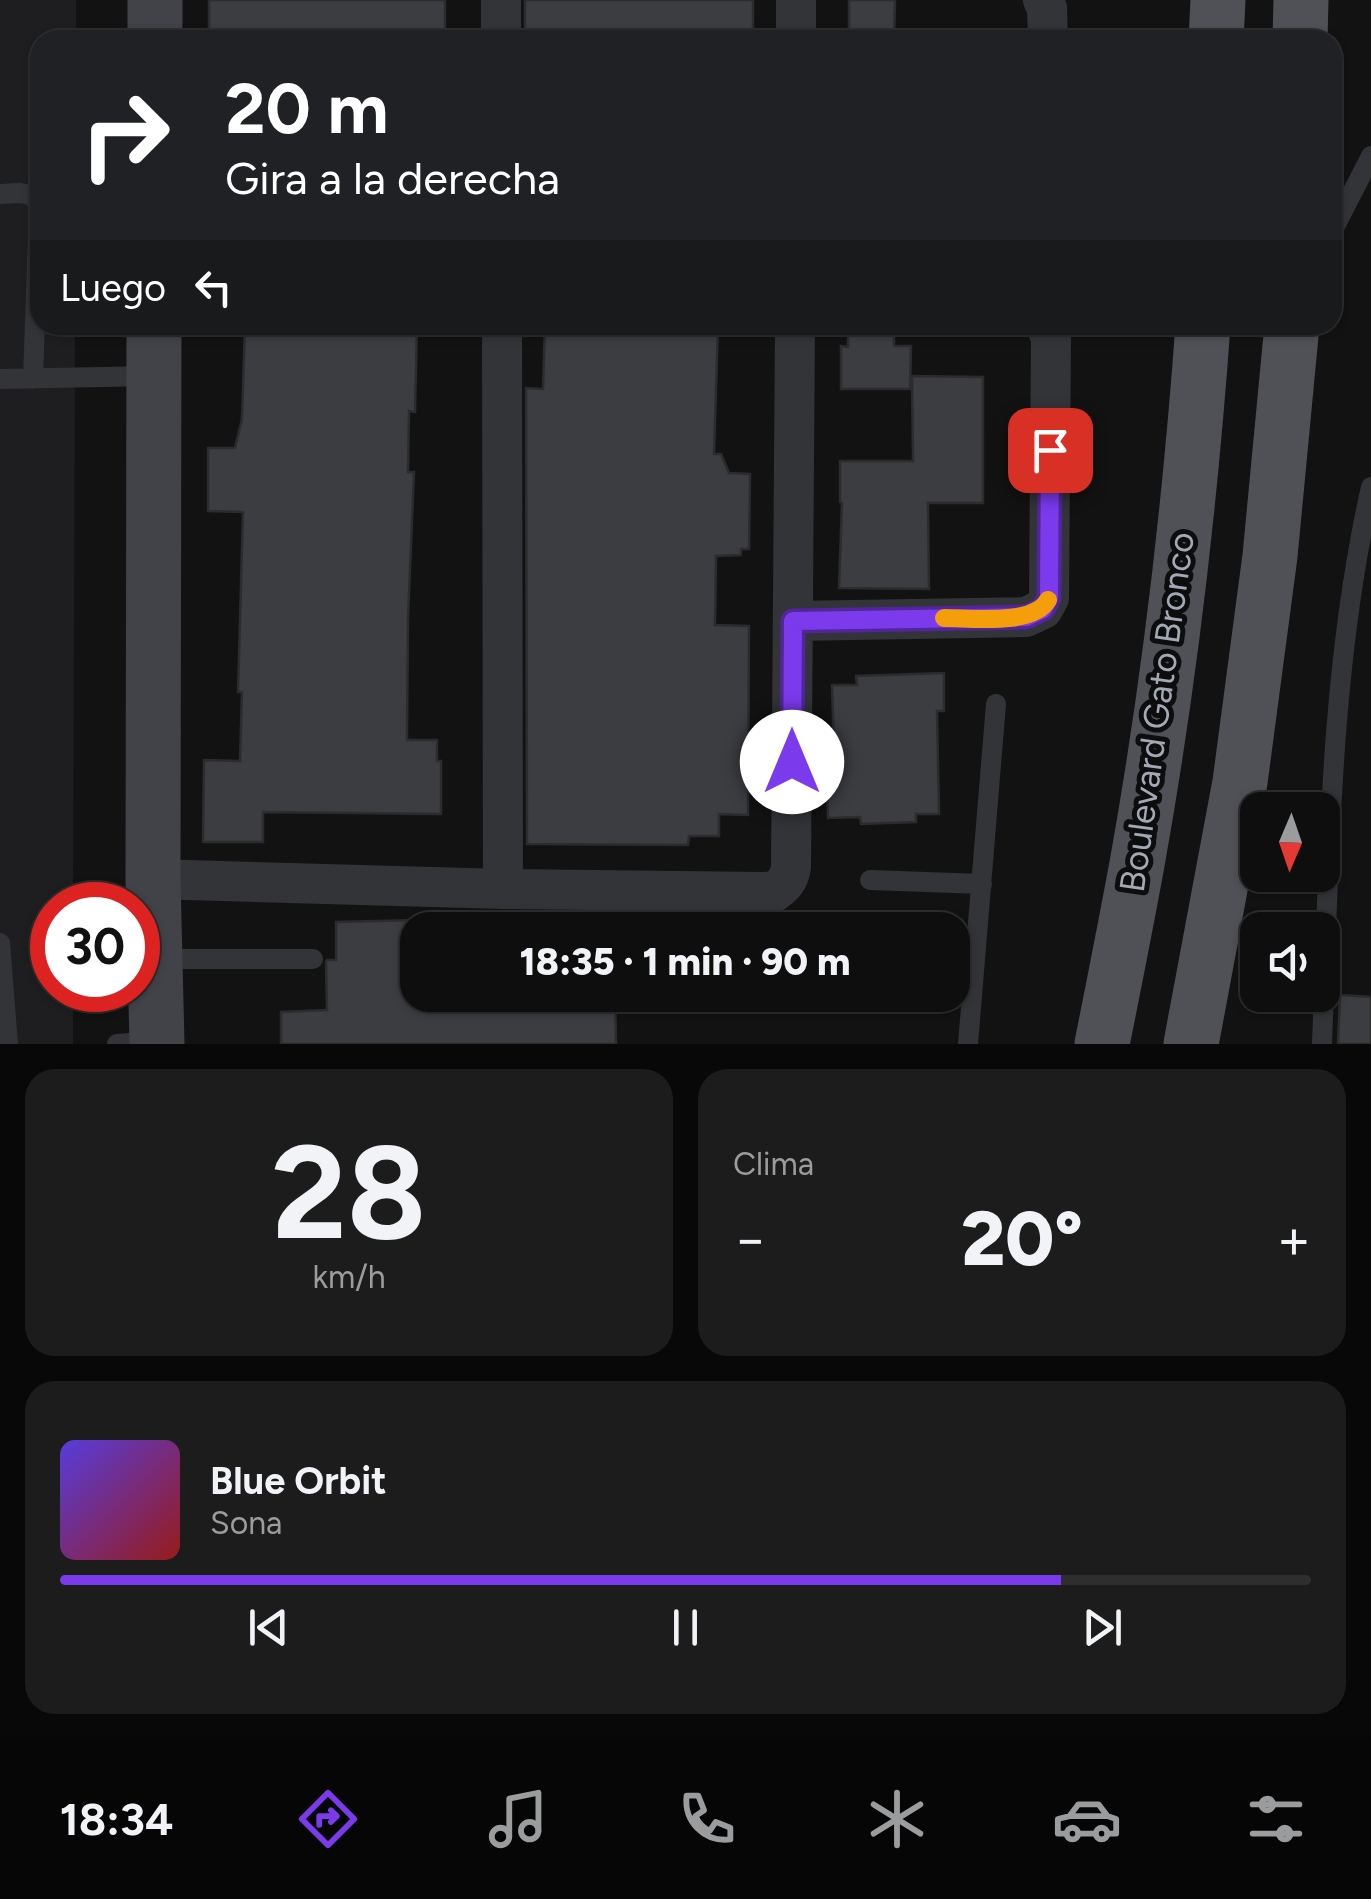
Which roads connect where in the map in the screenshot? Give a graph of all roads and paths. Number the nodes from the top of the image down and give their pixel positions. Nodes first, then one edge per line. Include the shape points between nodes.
1 (156, 0) edge
2 (501, 0) edge
3 (796, 0) edge
4 (1043, 0) edge
5 (1218, 0) edge
6 (1301, 0) edge
7 (156, 30) edge
8 (501, 30) edge
9 (796, 30) edge
10 (1048, 30) edge
11 (1216, 30) edge
12 (1300, 30) edge
13 (1371, 156) edge
14 (0, 194) edge
15 (30, 194) edge
16 (1342, 213) edge
17 (35, 335) edge
18 (502, 335) edge
19 (795, 335) edge
20 (1049, 335) edge
21 (1201, 335) edge
22 (1291, 335) edge
23 (154, 351) edge
24 (33, 378) junction
25 (0, 379) edge
26 (1371, 487) edge
27 (793, 621) junction
28 (996, 704) dead end
29 (153, 879) junction
30 (870, 880) dead end
31 (153, 882) edge
32 (982, 884) junction
33 (503, 889) junction
34 (0, 944) edge
35 (160, 959) edge
36 (312, 959) dead end
37 (148, 1012) edge
38 (144, 1043) edge
39 (8, 1044) edge
40 (968, 1044) edge
41 (1102, 1044) edge
42 (1191, 1044) edge
43 (1322, 1044) edge

1 - 7 street
2 - 8 street
3 - 9 street
4 - 10 street
5 - 11 main road
6 - 12 main road
13 - 16 lane
14 - 15 lane
17 - 24 lane
18 - 33 street
19 - 27 street
20 - 27 street via 1049,598 1043,609 1026,617
21 - 41 main road, Boulevard Gato Bronco via 1168,671
22 - 42 main road via 1240,782
23 - 24 lane
23 - 29 street
24 - 25 lane
26 - 43 lane via 1334,766
27 - 33 street via 791,868 774,892
28 - 32 lane
29 - 31 street
29 - 33 street
30 - 32 lane
32 - 40 lane
34 - 39 lane
35 - 36 lane
37 - 38 street

